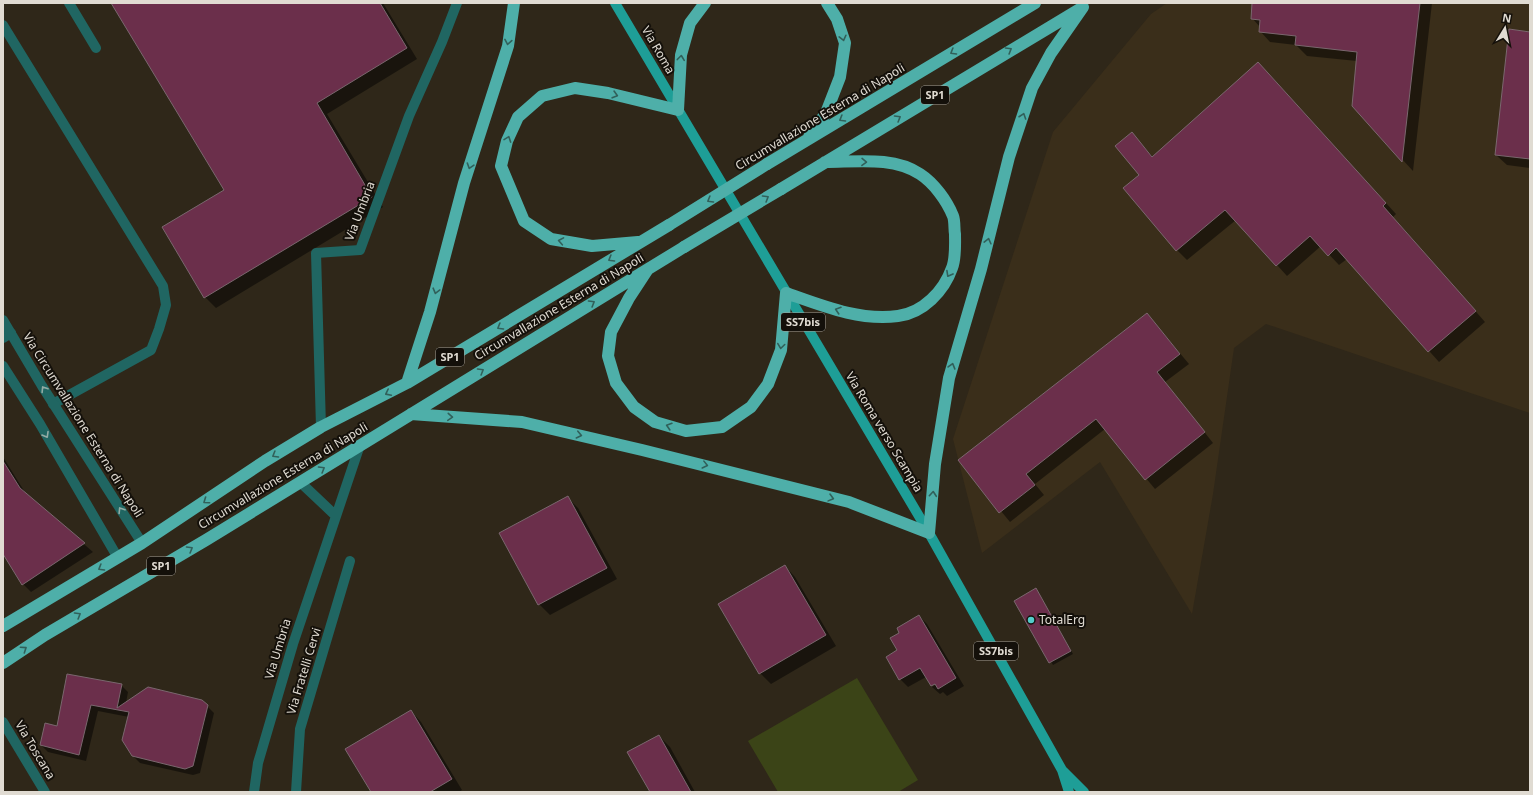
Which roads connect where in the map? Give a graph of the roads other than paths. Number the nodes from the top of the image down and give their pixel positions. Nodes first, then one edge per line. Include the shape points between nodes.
1 (69, 3) edge
2 (457, 3) edge
3 (514, 3) edge
4 (615, 3) edge
5 (705, 3) edge
6 (827, 3) edge
7 (1035, 3) edge
8 (1087, 5) edge
9 (3, 24) edge
10 (96, 48) dead end
11 (678, 110) junction
12 (808, 140) junction
13 (825, 162) junction
14 (641, 241) junction
15 (648, 269) junction
16 (786, 293) junction
17 (3, 320) edge
18 (7, 336) edge
19 (3, 366) edge
20 (407, 383) junction
21 (53, 404) junction
22 (411, 414) junction
23 (321, 427) junction
24 (360, 445) junction
25 (300, 482) junction
26 (336, 516) junction
27 (929, 533) junction
28 (142, 543) junction
29 (118, 558) junction
30 (350, 561) dead end
31 (3, 626) edge
32 (3, 663) edge
33 (3, 722) edge
34 (1062, 770) junction
35 (45, 792) edge
36 (254, 792) edge
37 (296, 792) edge
38 (1069, 792) edge
39 (1084, 792) edge

1 - 10 street
2 - 23 street, Via Umbria via 409,116 360,250 316,253
3 -> 20 highway via 508,46 464,183 430,312
4 - 11 main road, Via Roma
11 -> 5 highway via 681,55 690,23
6 -> 12 highway via 838,19 845,43 840,77 826,113
7 -> 12 highway, Circumvallazione Esterna di Napoli / SP1
13 -> 8 highway, Circumvallazione Esterna di Napoli / SP1
27 -> 8 highway via 935,464 949,378 981,269 1009,157 1032,88 1051,53
9 - 21 street via 163,286 166,305 150,350
14 -> 11 highway via 592,246 551,239 524,221 501,166 507,141 518,117 542,96 574,88 608,93
11 - 16 main road, Via Roma verso Scampia / SS7bis
12 -> 14 highway, Circumvallazione Esterna di Napoli / SP1, bridge
15 -> 13 highway, Circumvallazione Esterna di Napoli / SP1, bridge
13 -> 16 highway via 894,163 920,174 939,191 954,217 955,243 952,267 939,290 922,308 900,316 872,318 844,312
14 -> 20 highway, Circumvallazione Esterna di Napoli / SP1
16 -> 15 highway via 781,350 768,384 751,407 722,428 686,431 655,422 634,407 616,383 608,356 611,332
22 -> 15 highway, Circumvallazione Esterna di Napoli / SP1
16 - 27 main road, Via Roma verso Scampia / SS7bis
17 - 18 street, Via Circumvallazione Esterna di Napoli
21 -> 18 street, Via Circumvallazione Esterna di Napoli
19 -> 29 street
20 -> 23 highway, Circumvallazione Esterna di Napoli / SP1
28 -> 21 street, Via Circumvallazione Esterna di Napoli
22 - 24 highway, Circumvallazione Esterna di Napoli / SP1
22 -> 27 highway via 522,422 545,427 849,502
23 -> 28 highway, Circumvallazione Esterna di Napoli / SP1
25 -> 24 highway, Circumvallazione Esterna di Napoli / SP1
24 - 26 street, Via Umbria
25 - 26 street
32 -> 25 highway, Circumvallazione Esterna di Napoli / SP1 via 44,635
26 - 36 street, Via Umbria via 293,644 258,763
27 - 34 main road, Via Roma verso Scampia / SS7bis
28 - 29 highway, Circumvallazione Esterna di Napoli / SP1
29 -> 31 highway, Circumvallazione Esterna di Napoli / SP1
30 - 37 street, Via Fratelli Cervi via 300,730
33 - 35 street, Via Toscana
34 - 38 main road, Via Roma verso Scampia
34 - 39 main road, Via Roma verso Scampia

